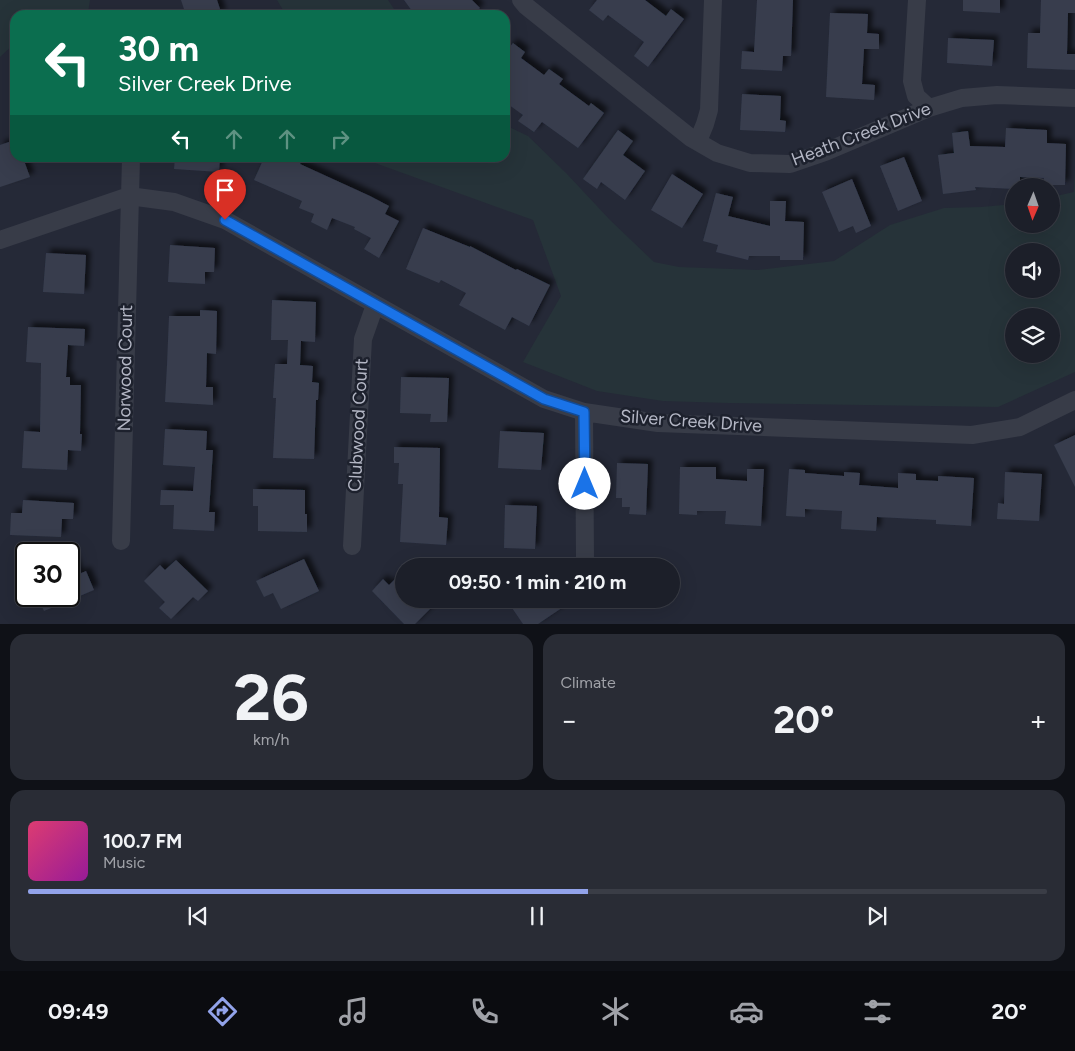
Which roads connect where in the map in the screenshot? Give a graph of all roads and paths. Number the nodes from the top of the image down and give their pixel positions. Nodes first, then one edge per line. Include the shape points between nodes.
1 (521, 0) edge
2 (712, 0) edge
3 (917, 0) edge
4 (1075, 98) edge
5 (929, 108) junction
6 (698, 141) junction
7 (131, 162) edge
8 (129, 196) junction
9 (0, 240) edge
10 (374, 305) junction
11 (1075, 400) edge
12 (584, 412) junction
13 (121, 541) dead end
14 (352, 546) dead end
15 (585, 556) dead end

1 - 6 street, Heath Creek Drive
2 - 6 street via 709,110
3 - 5 street via 912,81 916,96
4 - 5 street, Heath Creek Drive via 997,95 962,98
5 - 6 street, Heath Creek Drive via 790,164 750,163 717,153
7 - 8 street, Norwood Court
8 - 9 street, Silver Creek Drive
8 - 10 street, Silver Creek Drive via 174,202 225,220
8 - 13 street, Norwood Court
10 - 12 street, Silver Creek Drive via 544,399
10 - 14 street, Clubwood Court via 363,339
11 - 12 street, Silver Creek Drive via 1020,427 972,435 658,423
12 - 15 street

